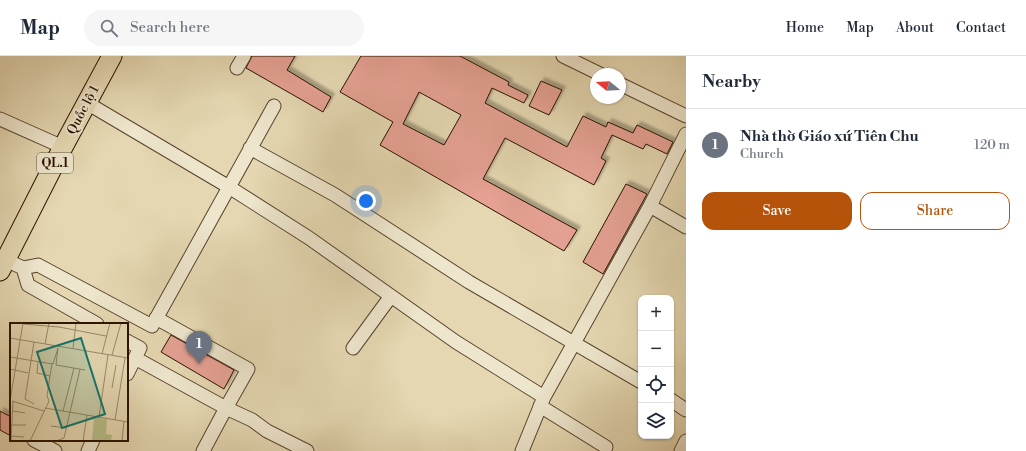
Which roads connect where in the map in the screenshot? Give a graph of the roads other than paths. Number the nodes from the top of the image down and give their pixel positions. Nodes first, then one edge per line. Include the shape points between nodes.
1 (112, 56) edge
2 (244, 56) edge
3 (563, 56) edge
4 (237, 68) dead end
5 (590, 69) edge
6 (626, 87) edge
7 (87, 103) junction
8 (274, 106) dead end
9 (686, 116) edge
10 (0, 119) edge
11 (686, 134) edge
12 (63, 147) junction
13 (250, 148) junction
14 (229, 187) junction
15 (650, 206) junction
16 (686, 227) edge
17 (3, 266) edge
18 (23, 268) junction
19 (391, 296) junction
20 (156, 318) junction
21 (96, 323) edge
22 (128, 342) edge
23 (574, 342) junction
24 (353, 348) dead end
25 (135, 358) junction
26 (128, 372) edge
27 (638, 380) edge
28 (542, 402) junction
29 (674, 402) edge
30 (226, 408) junction
31 (686, 410) edge
32 (36, 441) edge
33 (93, 441) edge
34 (686, 441) edge
35 (606, 447) dead end
36 (55, 451) edge
37 (88, 451) edge
38 (203, 451) edge
39 (307, 451) edge
40 (522, 451) edge
41 (681, 451) edge

1 - 7 highway, Quốc lộ 1 / QL.1
2 - 4 street
3 - 5 street
6 - 9 street
7 - 12 highway, Quốc lộ 1 / QL.1
7 - 14 street
8 - 13 street
10 - 12 street
11 - 15 street
12 - 17 highway, Quốc lộ 1 / QL.1
13 - 14 street
13 - 23 street via 335,195 469,282
14 - 19 street via 309,238
14 - 20 street
15 - 16 street
15 - 23 street
17 - 18 street
18 - 20 street via 38,265 152,326
18 - 21 street via 28,285
19 - 24 street
19 - 28 street
20 - 30 street via 248,369
22 - 25 street via 140,348
23 - 27 street
23 - 28 street
25 - 26 street
25 - 30 street
28 - 35 street
28 - 40 street
29 - 31 street
30 - 38 street
30 - 39 street
32 - 36 street
33 - 37 street
34 - 41 street

